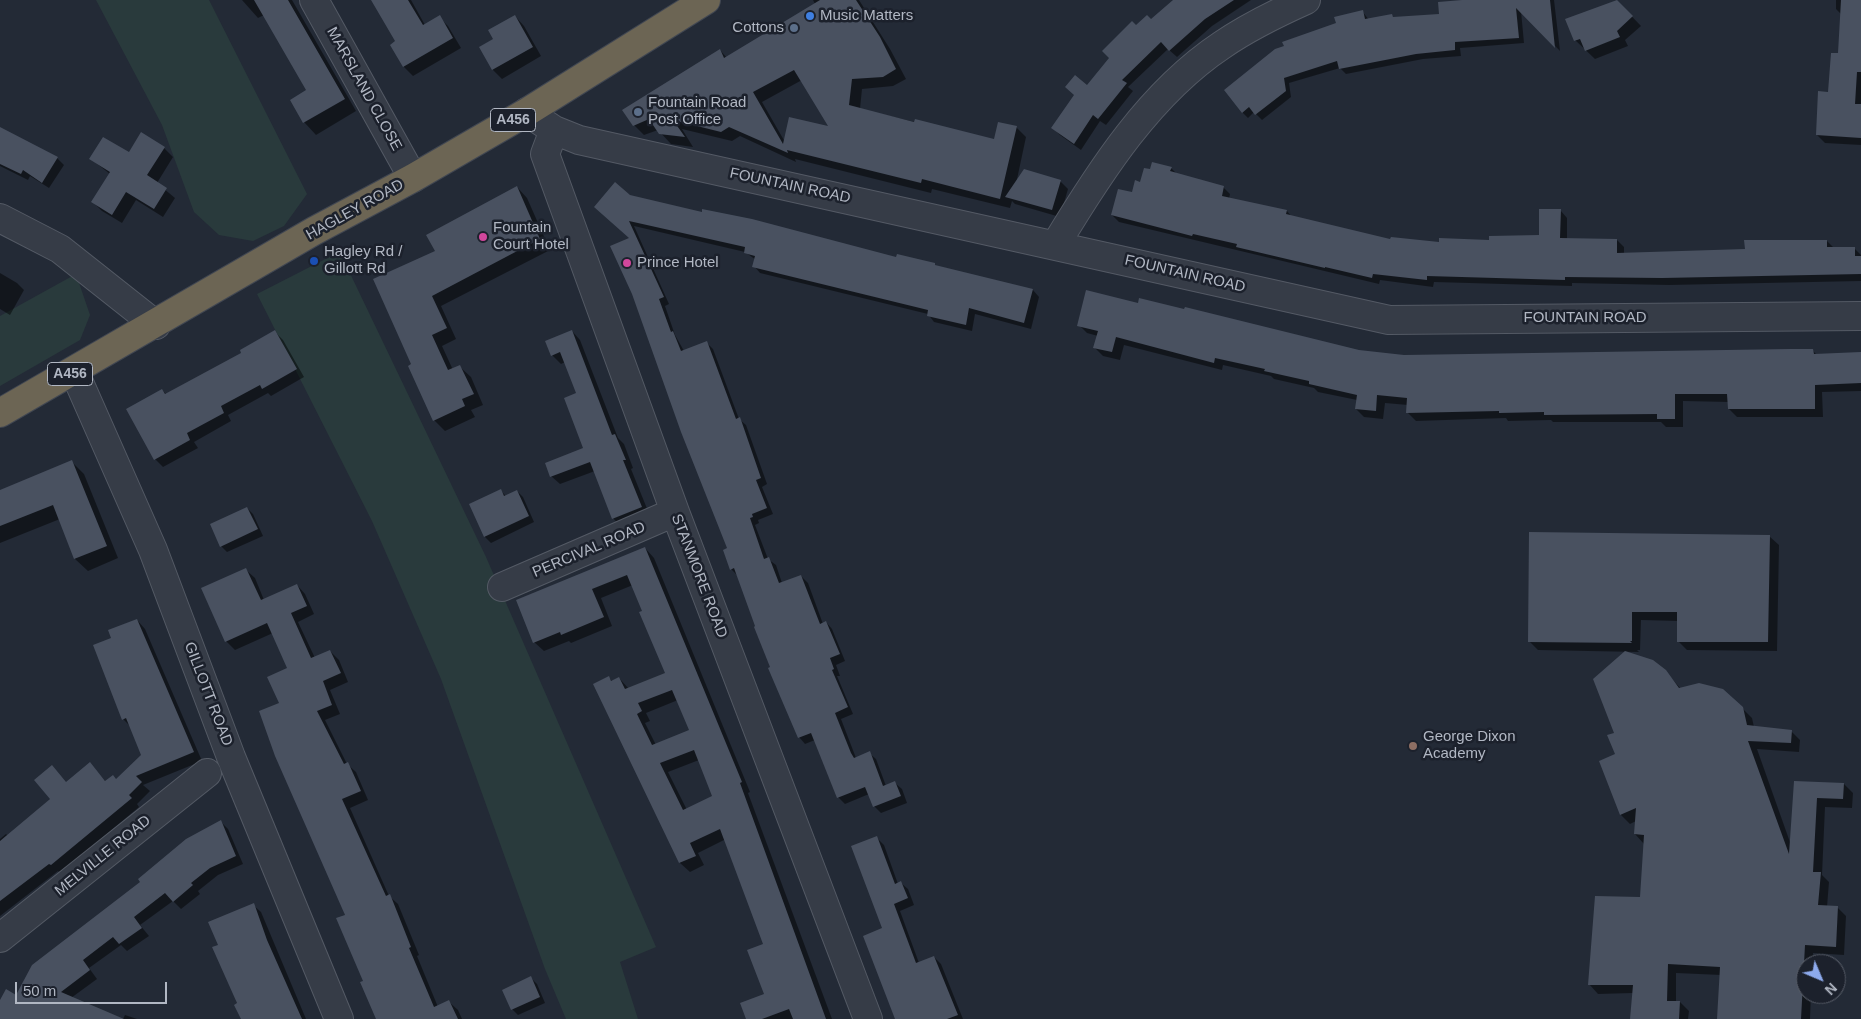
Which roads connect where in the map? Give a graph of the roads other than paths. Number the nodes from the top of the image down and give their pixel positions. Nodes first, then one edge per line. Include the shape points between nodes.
1 (314, 0) edge
2 (706, 0) edge
3 (1306, 0) edge
4 (527, 112) junction
5 (554, 130) junction
6 (413, 178) junction
7 (0, 218) edge
8 (1056, 244) junction
9 (1861, 316) edge
10 (156, 325) junction
11 (74, 371) junction
12 (0, 413) edge
13 (675, 512) junction
14 (502, 587) dead end
15 (207, 773) dead end
16 (0, 938) edge
17 (339, 1019) edge
18 (868, 1019) edge

1 - 6 street, MARSLAND CLOSE
2 - 4 highway, HAGLEY ROAD / A456
3 - 8 street via 1222,45 1166,91 1096,178
4 - 5 street, FOUNTAIN ROAD
4 - 6 highway, HAGLEY ROAD / A456
5 - 8 street, FOUNTAIN ROAD via 579,140
5 - 13 street, STANMORE ROAD via 545,154
6 - 10 highway, HAGLEY ROAD / A456 via 314,231
7 - 10 street via 60,249
8 - 9 street, FOUNTAIN ROAD via 1389,320
10 - 11 highway, HAGLEY ROAD / A456
11 - 12 highway, HAGLEY ROAD / A456
11 - 17 street, GILLOTT ROAD via 153,550 231,757
13 - 14 street, PERCIVAL ROAD
13 - 18 street, STANMORE ROAD
15 - 16 street, MELVILLE ROAD

